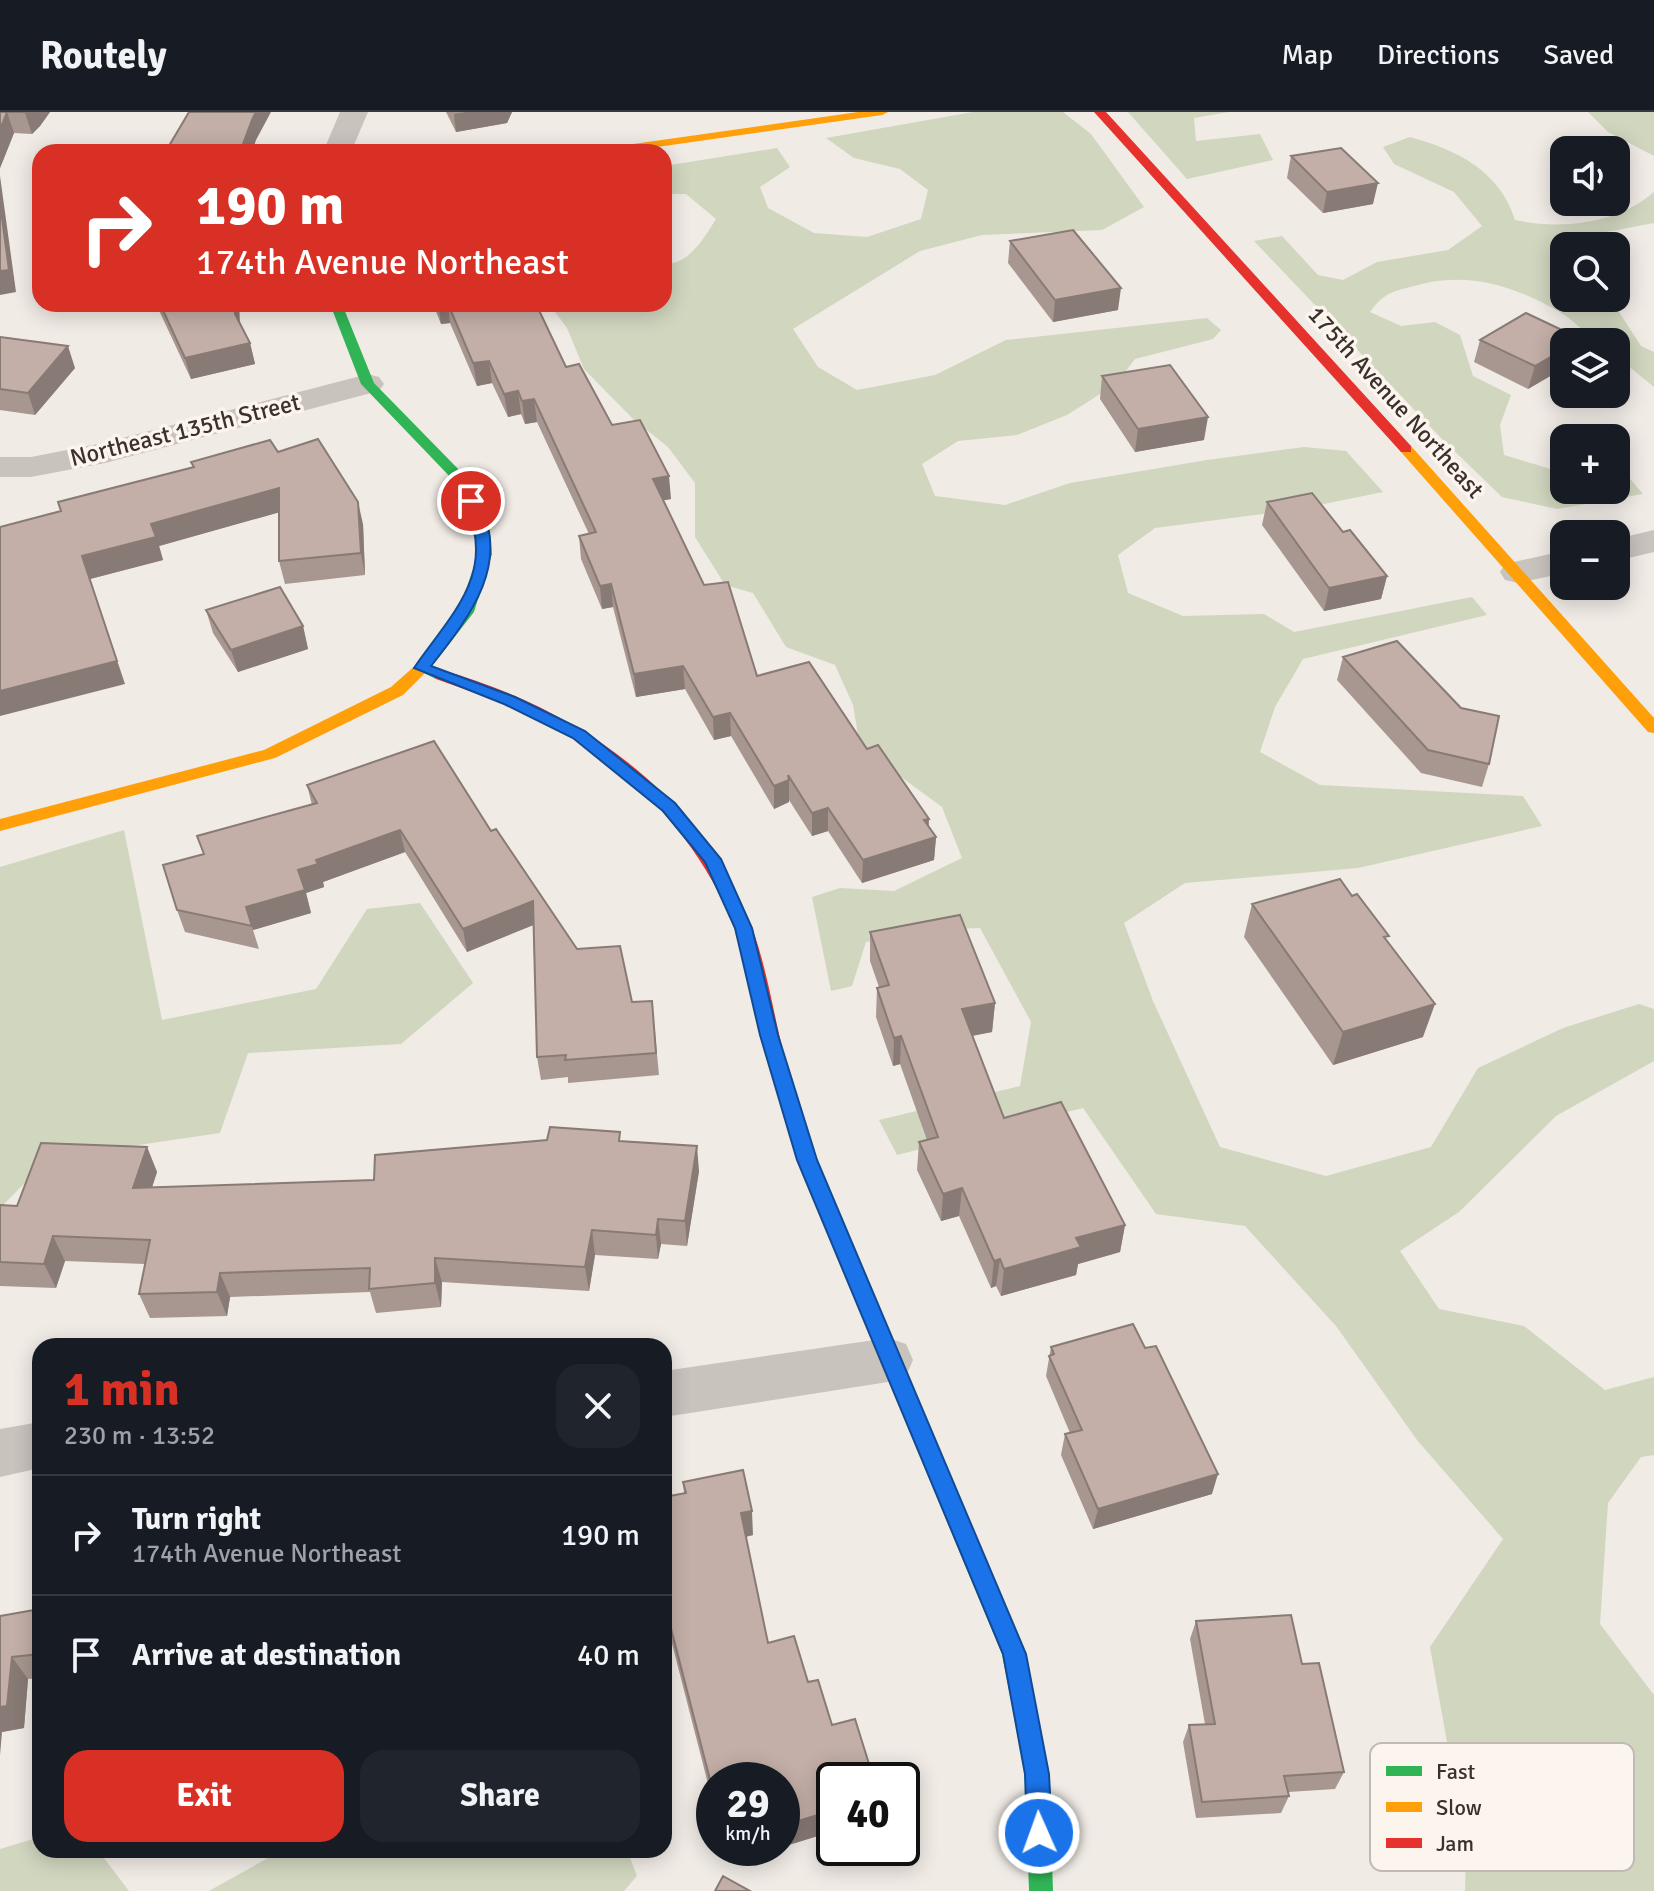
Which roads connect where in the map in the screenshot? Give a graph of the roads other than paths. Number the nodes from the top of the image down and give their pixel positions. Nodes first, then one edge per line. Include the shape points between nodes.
1 (354, 112) edge
2 (882, 112) edge
3 (1100, 112) edge
4 (340, 144) edge
5 (655, 144) edge
6 (339, 312) edge
7 (368, 384) junction
8 (0, 467) edge
9 (1654, 541) edge
10 (1630, 547) edge
11 (1550, 565) edge
12 (1518, 572) junction
13 (422, 668) junction
14 (1654, 728) edge
15 (0, 825) edge
16 (888, 1360) junction
17 (672, 1393) edge
18 (32, 1447) edge
19 (0, 1453) edge
20 (1041, 1891) edge

1 - 4 street
2 - 5 street
3 - 12 street, 175th Avenue Northeast
6 - 7 street
7 - 8 street, Northeast 135th Street via 105,453 31,467
7 - 13 street via 461,480 481,521 485,554 466,612
9 - 10 street
11 - 12 street
12 - 14 street, 175th Avenue Northeast
13 - 15 street via 397,691 269,754
13 - 16 street via 579,734 669,807 712,859 744,928 807,1160
16 - 17 street
16 - 20 street via 1014,1654 1037,1774
18 - 19 street

